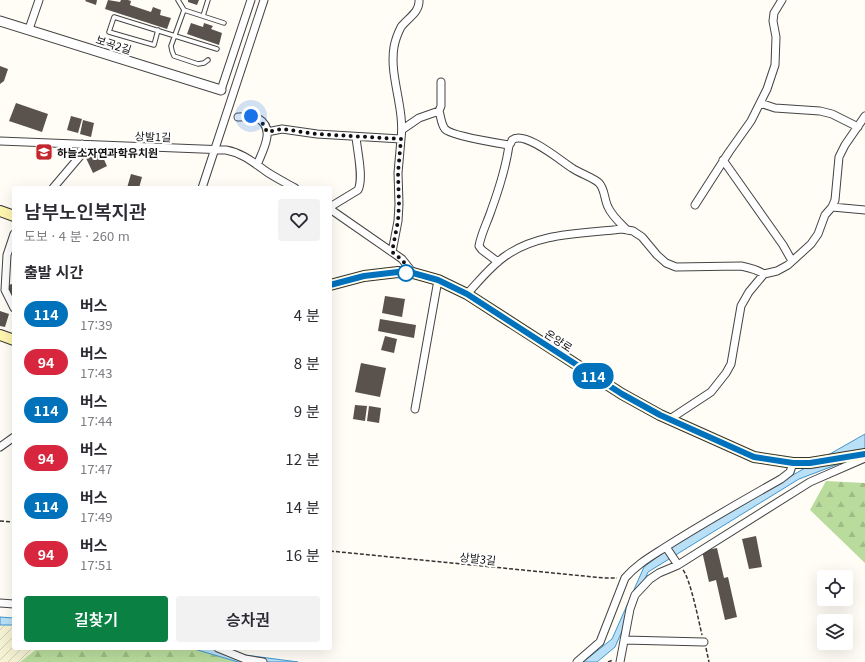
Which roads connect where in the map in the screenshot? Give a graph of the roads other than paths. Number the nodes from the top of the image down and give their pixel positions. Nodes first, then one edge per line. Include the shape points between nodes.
1 (39, 0) edge
2 (178, 0) edge
3 (208, 0) edge
4 (251, 0) edge
5 (264, 0) edge
6 (419, 0) edge
7 (782, 0) edge
8 (184, 10) junction
9 (203, 16) junction
10 (1, 23) edge
11 (224, 23) dead end
12 (29, 30) junction
13 (158, 30) junction
14 (175, 36) junction
15 (216, 49) dead end
16 (208, 60) dead end
17 (441, 82) dead end
18 (221, 90) joint
19 (760, 103) junction
20 (439, 111) junction
21 (238, 116) dead end
22 (865, 116) edge
23 (858, 127) junction
24 (403, 129) junction
25 (267, 132) junction
26 (356, 137) junction
27 (401, 139) junction
28 (0, 141) edge
29 (82, 144) junction
30 (509, 146) junction
31 (215, 148) junction
32 (723, 160) junction
33 (257, 165) junction
34 (55, 186) edge
35 (203, 186) edge
36 (292, 186) edge
37 (695, 205) dead end
38 (332, 207) edge
39 (832, 207) junction
40 (332, 209) edge
41 (865, 210) edge
42 (0, 212) edge
43 (12, 215) edge
44 (627, 230) junction
45 (12, 240) edge
46 (392, 252) junction
47 (792, 261) junction
48 (498, 262) junction
49 (413, 273) junction
50 (3, 274) edge
51 (764, 274) junction
52 (438, 280) junction
53 (332, 285) edge
54 (467, 294) junction
55 (12, 304) edge
56 (0, 335) edge
57 (12, 339) edge
58 (415, 409) dead end
59 (670, 419) junction
60 (12, 438) edge
61 (0, 447) edge
62 (865, 454) edge
63 (865, 458) edge
64 (793, 463) junction
65 (667, 549) junction
66 (676, 563) junction
67 (0, 603) edge
68 (12, 604) edge
69 (624, 640) junction
70 (704, 642) road end
71 (223, 650) edge
72 (264, 662) edge
73 (577, 662) edge
74 (620, 662) edge

1 - 12 street
2 - 8 lane
3 - 9 lane
4 - 18 street
5 - 31 street
6 - 24 street via 416,11 401,28 394,49
7 - 19 street via 774,13 773,21 776,37 775,65
8 - 9 lane
8 - 14 lane
9 - 11 lane
10 - 12 street, 보곡2길
12 - 18 street, 보곡2길
13 - 13 lane via 114,17 109,32 154,45
13 - 14 lane
14 - 15 lane
14 - 16 lane via 172,46 174,56 198,64
17 - 20 street
19 - 23 street via 780,108 820,111
19 - 32 street via 751,121
20 - 24 street via 419,118
20 - 30 street via 444,128 448,131
21 - 25 street via 259,118
22 - 23 street
23 - 39 street via 839,157 835,200
24 - 27 street
25 - 26 street via 282,129
25 - 33 street via 267,141
26 - 27 street
26 - 38 street via 360,186 358,190
27 - 46 street via 398,221
28 - 29 street, 상발1길
29 - 31 street, 상발1길
29 - 34 street via 81,155
30 - 44 street via 512,140 516,139 533,143 599,183 611,213
30 - 48 street via 502,182 479,246
31 - 33 street, 상발1길 via 237,152
31 - 35 street
32 - 37 street
32 - 47 street via 784,245
33 - 36 street, 상발1길
39 - 41 street
39 - 47 street via 825,215 811,244
40 - 46 street
42 - 43 main road
44 - 48 street via 552,236 520,248
44 - 51 street via 642,237 666,263 688,268 741,266
45 - 50 street
46 - 49 street
47 - 51 street
48 - 54 street
49 - 52 main road, 온양로
49 - 53 main road, 온양로 via 381,274
50 - 55 street via 5,290
51 - 59 street via 741,306 731,364 726,374 711,392
52 - 54 main road, 온양로
52 - 58 street
54 - 59 main road, 온양로 via 622,394
56 - 57 main road
59 - 64 main road, 온양로 via 754,457
60 - 61 street
62 - 64 main road, 온양로 via 810,463
63 - 66 street via 810,482
64 - 65 street via 790,472 781,479 694,528
65 - 66 street
65 - 73 street via 640,563 625,578 600,642
66 - 69 street via 650,579 635,595
67 - 68 street
69 - 70 street
69 - 74 street
71 - 72 street via 245,659

